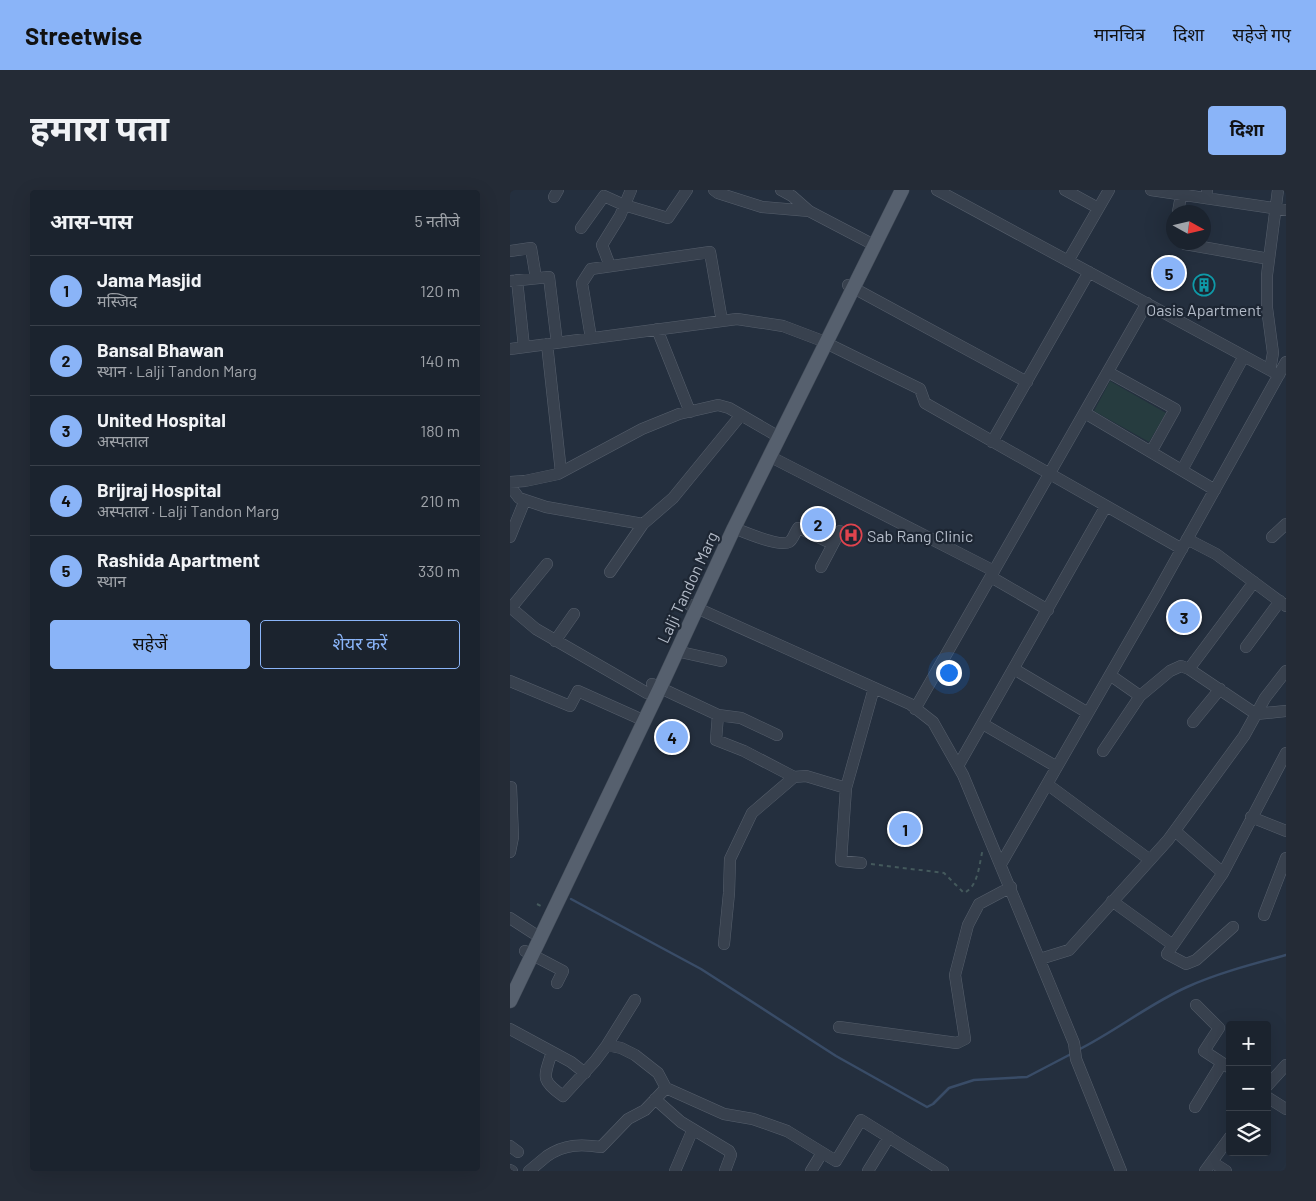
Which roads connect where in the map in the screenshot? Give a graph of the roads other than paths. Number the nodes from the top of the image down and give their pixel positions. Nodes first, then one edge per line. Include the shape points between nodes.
1 (630, 190) edge
2 (687, 190) edge
3 (714, 190) edge
4 (781, 190) edge
5 (896, 190) edge
6 (902, 190) edge
7 (937, 190) edge
8 (1065, 190) edge
9 (1109, 190) edge
10 (1151, 190) edge
11 (1278, 190) edge
12 (1182, 192) edge
13 (953, 194) edge
14 (1223, 196) edge
15 (624, 205) junction
16 (1179, 205) edge
17 (1098, 208) junction
18 (1281, 209) edge
19 (809, 211) junction
20 (581, 228) dead end
21 (872, 243) junction
22 (1211, 249) edge
23 (510, 251) edge
24 (1269, 259) junction
25 (1068, 260) junction
26 (610, 266) junction
27 (1089, 272) junction
28 (536, 278) junction
29 (514, 281) edge
30 (851, 286) junction
31 (1147, 303) junction
32 (722, 321) junction
33 (657, 329) junction
34 (591, 338) junction
35 (823, 342) junction
36 (552, 344) junction
37 (524, 347) junction
38 (510, 349) edge
39 (1244, 356) junction
40 (1286, 362) edge
41 (1108, 372) junction
42 (1274, 373) junction
43 (1026, 382) junction
44 (690, 412) junction
45 (1085, 413) junction
46 (741, 415) junction
47 (776, 435) junction
48 (992, 442) junction
49 (1151, 452) junction
50 (769, 456) junction
51 (1182, 470) junction
52 (561, 472) junction
53 (1050, 474) junction
54 (510, 482) edge
55 (510, 486) edge
56 (1215, 490) junction
57 (525, 500) junction
58 (1106, 506) junction
59 (643, 524) junction
60 (1286, 524) edge
61 (734, 528) junction
62 (840, 531) dead end
63 (510, 537) edge
64 (1272, 538) dead end
65 (833, 544) junction
66 (1185, 544) junction
67 (547, 564) dead end
68 (821, 567) dead end
69 (610, 572) dead end
70 (992, 574) junction
71 (1254, 582) junction
72 (1284, 605) edge
73 (693, 606) junction
74 (510, 607) edge
75 (1048, 610) junction
76 (574, 614) dead end
77 (555, 641) junction
78 (1246, 647) dead end
79 (676, 651) junction
80 (721, 661) dead end
81 (1189, 668) junction
82 (1014, 669) junction
83 (1286, 671) edge
84 (1110, 675) junction
85 (510, 680) edge
86 (874, 688) junction
87 (653, 689) junction
88 (1220, 689) junction
89 (1140, 696) junction
90 (916, 708) junction
91 (1286, 711) edge
92 (1088, 713) junction
93 (1256, 714) junction
94 (718, 715) junction
95 (636, 717) junction
96 (1193, 722) dead end
97 (983, 724) junction
98 (777, 735) dead end
99 (1103, 751) dead end
100 (1286, 753) edge
101 (958, 766) junction
102 (1057, 767) junction
103 (794, 777) junction
104 (1047, 784) junction
105 (511, 787) edge
106 (846, 788) junction
107 (598, 807) junction
108 (1251, 817) junction
109 (1175, 831) junction
110 (1286, 832) edge
111 (510, 852) edge
112 (1286, 858) edge
113 (1150, 860) junction
114 (861, 863) road end
115 (1001, 864) junction
116 (1223, 873) junction
117 (1010, 887) junction
118 (1112, 902) junction
119 (1264, 915) dead end
120 (510, 918) edge
121 (1233, 927) dead end
122 (533, 933) junction
123 (724, 944) dead end
124 (1173, 945) junction
125 (529, 953) junction
126 (1040, 959) junction
127 (510, 982) edge
128 (557, 983) dead end
129 (635, 1000) dead end
130 (510, 1002) edge
131 (1196, 1005) dead end
132 (839, 1028) dead end
133 (510, 1029) edge
134 (607, 1045) junction
135 (552, 1052) junction
136 (1226, 1065) edge
137 (1286, 1065) edge
138 (585, 1073) junction
139 (1271, 1082) edge
140 (666, 1088) junction
141 (655, 1099) junction
142 (1271, 1100) edge
143 (1195, 1107) dead end
144 (1286, 1109) edge
145 (693, 1129) junction
146 (889, 1137) junction
147 (1226, 1142) edge
148 (822, 1153) junction
149 (1208, 1166) edge
150 (729, 1170) edge
151 (528, 1171) edge
152 (675, 1171) edge
153 (811, 1171) edge
154 (868, 1171) edge
155 (943, 1171) edge
156 (1121, 1171) edge
157 (1226, 1171) edge

1 - 15 street
2 - 15 street via 668,218
3 - 19 street via 762,207
4 - 19 street
5 - 21 main road, Lalji Tandon Marg
6 - 21 main road, Lalji Tandon Marg
7 - 13 street
8 - 17 street
9 - 17 street
10 - 12 street
11 - 18 street
12 - 14 street
12 - 16 street
13 - 25 street
14 - 18 street
15 - 20 street via 604,196
15 - 26 street via 602,246
17 - 25 street
18 - 24 street
19 - 21 street
21 - 30 main road, Lalji Tandon Marg
22 - 24 street
23 - 28 street via 532,248
24 - 42 street via 1267,308
25 - 27 street
26 - 32 street via 710,252
26 - 34 street via 591,269 582,283
27 - 31 street
27 - 43 street
28 - 29 street
28 - 36 street via 549,277
29 - 37 street
30 - 35 main road, Lalji Tandon Marg
30 - 43 street
31 - 39 street
31 - 41 street
32 - 33 street
32 - 35 street via 784,326
33 - 34 street
33 - 44 street
34 - 36 street
35 - 47 main road, Lalji Tandon Marg
35 - 48 street via 920,389 924,403
36 - 37 street
36 - 52 street
37 - 38 street
39 - 42 street
39 - 51 street
40 - 42 street
41 - 45 street
41 - 49 street via 1175,410
42 - 56 street
43 - 48 street
44 - 46 street via 718,405
44 - 52 street via 642,429
45 - 49 street
45 - 53 street
46 - 47 street
46 - 59 street via 673,498
47 - 50 main road, Lalji Tandon Marg
47 - 73 main road, Lalji Tandon Marg
48 - 53 street
49 - 51 street
50 - 61 main road, Lalji Tandon Marg
50 - 70 street
51 - 56 street
52 - 54 street
53 - 58 street
53 - 70 street
55 - 57 street via 519,498
56 - 66 street
57 - 59 street via 546,507
57 - 63 street
58 - 66 street
58 - 75 street
59 - 69 street
60 - 64 street
61 - 65 street via 760,539 786,543 800,528
61 - 73 main road, Lalji Tandon Marg
62 - 65 street
65 - 68 street
66 - 71 street via 1216,554
66 - 84 street
67 - 74 street
70 - 75 street
70 - 90 street
71 - 72 street
71 - 81 street
72 - 78 street
73 - 79 main road, Lalji Tandon Marg
73 - 86 street
73 - 87 main road, Lalji Tandon Marg
74 - 77 street
75 - 82 street
76 - 77 street
77 - 87 street
79 - 80 street
79 - 87 main road, Lalji Tandon Marg
81 - 88 street
81 - 89 street via 1181,666 1170,671
82 - 92 street
82 - 97 street
83 - 93 street
84 - 89 street
84 - 92 street
85 - 95 street via 570,706 578,691
86 - 90 street
86 - 106 street
87 - 94 street
87 - 95 main road, Lalji Tandon Marg
87 - 107 main road, Lalji Tandon Marg
88 - 93 street
88 - 96 street
89 - 99 street
90 - 101 street via 933,722
91 - 93 street
92 - 102 street
93 - 109 street via 1244,736
94 - 98 street via 741,718
94 - 103 street via 716,740
95 - 107 main road, Lalji Tandon Marg
97 - 101 street
97 - 102 street
100 - 108 street
101 - 115 street
102 - 104 street
103 - 106 street via 806,776
103 - 123 street via 752,813 730,858
104 - 113 street
104 - 115 street
105 - 111 street via 513,837
106 - 114 street via 841,861
107 - 122 main road, Lalji Tandon Marg
107 - 125 main road, Lalji Tandon Marg
108 - 110 street
108 - 116 street
109 - 113 street
109 - 116 street
112 - 119 street
113 - 118 street
115 - 117 street
116 - 124 street
117 - 126 street
117 - 132 street via 979,904 968,925 955,975 965,1039 957,1043
118 - 124 street
118 - 126 street via 1069,950
120 - 122 street
121 - 124 street via 1196,960 1186,964 1168,954
122 - 125 main road, Lalji Tandon Marg
125 - 127 main road, Lalji Tandon Marg
125 - 128 street via 563,971
125 - 130 main road, Lalji Tandon Marg
126 - 156 street
129 - 134 street
131 - 136 street via 1219,1028 1204,1051
133 - 135 street
134 - 138 street
134 - 140 street via 635,1055 658,1073
135 - 138 street
135 - 138 street via 545,1074 548,1086 563,1096
136 - 143 street
137 - 139 street
140 - 141 street
140 - 148 street via 724,1114 787,1130
141 - 145 street
141 - 151 street via 645,1110 628,1119 601,1147 580,1144 565,1147
142 - 144 street
145 - 150 street via 728,1151 731,1155
145 - 152 street
146 - 148 street via 861,1120 836,1161
146 - 154 street
146 - 155 street
147 - 149 street
148 - 153 street
149 - 157 street

